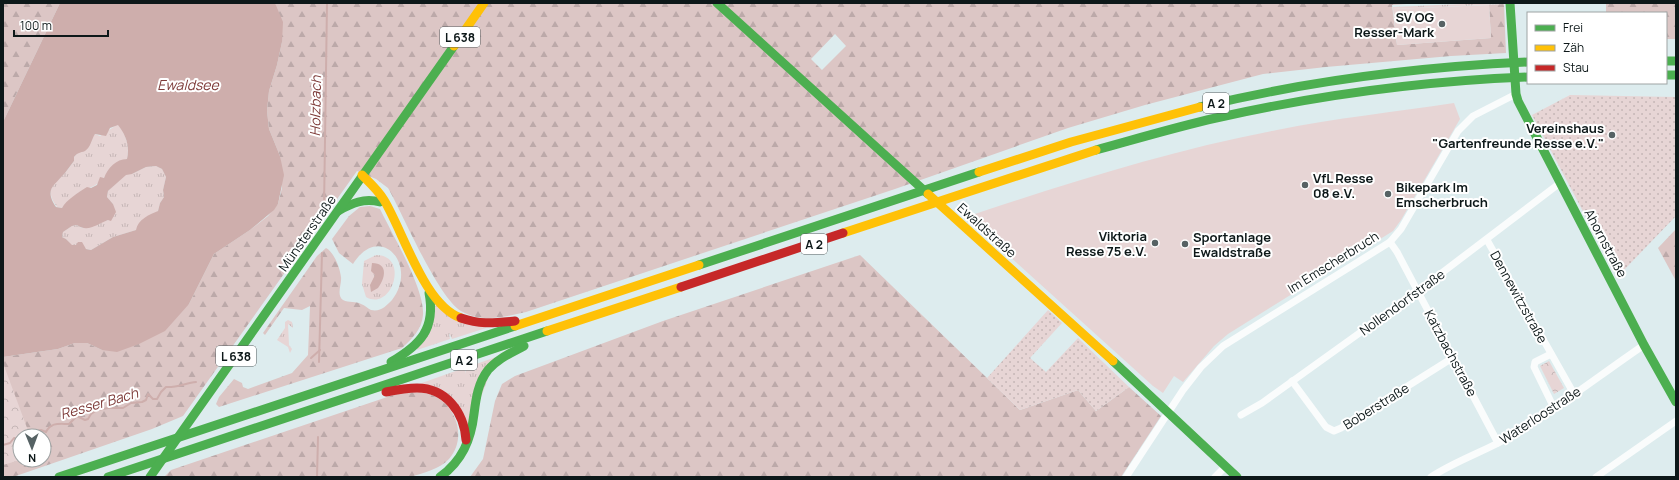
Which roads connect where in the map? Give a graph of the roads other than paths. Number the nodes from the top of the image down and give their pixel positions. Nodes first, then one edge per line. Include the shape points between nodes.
1 (484, 3) edge
2 (717, 3) edge
3 (1510, 3) edge
4 (1524, 62) edge
5 (1525, 77) edge
6 (1516, 94) junction
7 (360, 178) junction
8 (1560, 183) junction
9 (380, 202) junction
10 (338, 211) junction
11 (395, 222) junction
12 (1487, 240) junction
13 (1390, 242) junction
14 (428, 286) junction
15 (1418, 291) junction
16 (550, 315) junction
17 (574, 323) junction
18 (1644, 345) junction
19 (1551, 354) junction
20 (1454, 357) junction
21 (364, 376) junction
22 (1292, 381) junction
23 (1574, 394) junction
24 (353, 396) junction
25 (1676, 402) edge
26 (1554, 408) junction
27 (1169, 412) junction
28 (1241, 415) dead end
29 (1676, 421) edge
30 (1498, 443) junction
31 (464, 450) junction
32 (1226, 466) junction
33 (59, 477) edge
34 (108, 477) edge
35 (150, 477) edge
36 (440, 477) edge
37 (1126, 477) edge
38 (1215, 477) edge
39 (1237, 477) edge
40 (1431, 477) edge
41 (1596, 477) edge

1 - 7 main road, Münsterstraße / L 638
2 - 27 main road, Ewaldstraße
3 - 6 main road
4 - 16 main road, A 2 via 1388,73 1268,92 1146,121 1071,142
5 - 17 main road, A 2 via 1391,87 1271,106 1149,135 1076,156
6 - 8 main road, Ahornstraße
6 - 13 street, Im Emscherbruch via 1473,116 1458,131 1401,229
7 - 9 main road
7 - 10 main road, Münsterstraße / L 638
7 - 11 main road via 374,186
8 - 12 street, Nollendorfstraße
8 - 18 main road, Ahornstraße
9 - 10 main road via 357,202
9 - 11 main road
10 - 35 main road, Münsterstraße / L 638
11 - 14 main road
12 - 15 street, Nollendorfstraße
12 - 19 street, Dennewitzstraße
13 - 15 street, Katzbachstraße
13 - 27 street, Im Emscherbruch via 1223,346 1201,367
14 - 16 main road via 446,310 474,323 495,324
14 - 21 main road via 432,306 425,334 404,355
15 - 20 street, Katzbachstraße
15 - 22 street, Nollendorfstraße
16 - 21 main road, A 2
17 - 24 main road, A 2
17 - 31 main road via 502,357 488,370 476,394 472,429
18 - 23 street, Waterloostraße
18 - 25 main road, Ahornstraße
19 - 23 street, Dennewitzstraße
19 - 26 street, Dennewitzstraße via 1535,362 1534,368
20 - 22 street, Boberstraße via 1334,431 1326,427
20 - 30 street, Katzbachstraße
21 - 33 main road, A 2
22 - 28 street, Nollendorfstraße
23 - 26 street, Waterloostraße
24 - 31 main road via 411,388 442,394 462,418 466,434
24 - 34 main road, A 2
26 - 30 street, Waterloostraße
27 - 32 main road, Ewaldstraße
27 - 37 street, Im Emscherbruch
29 - 41 street
30 - 40 street, Waterloostraße
31 - 36 main road via 455,465
32 - 38 street
32 - 39 main road, Ewaldstraße

